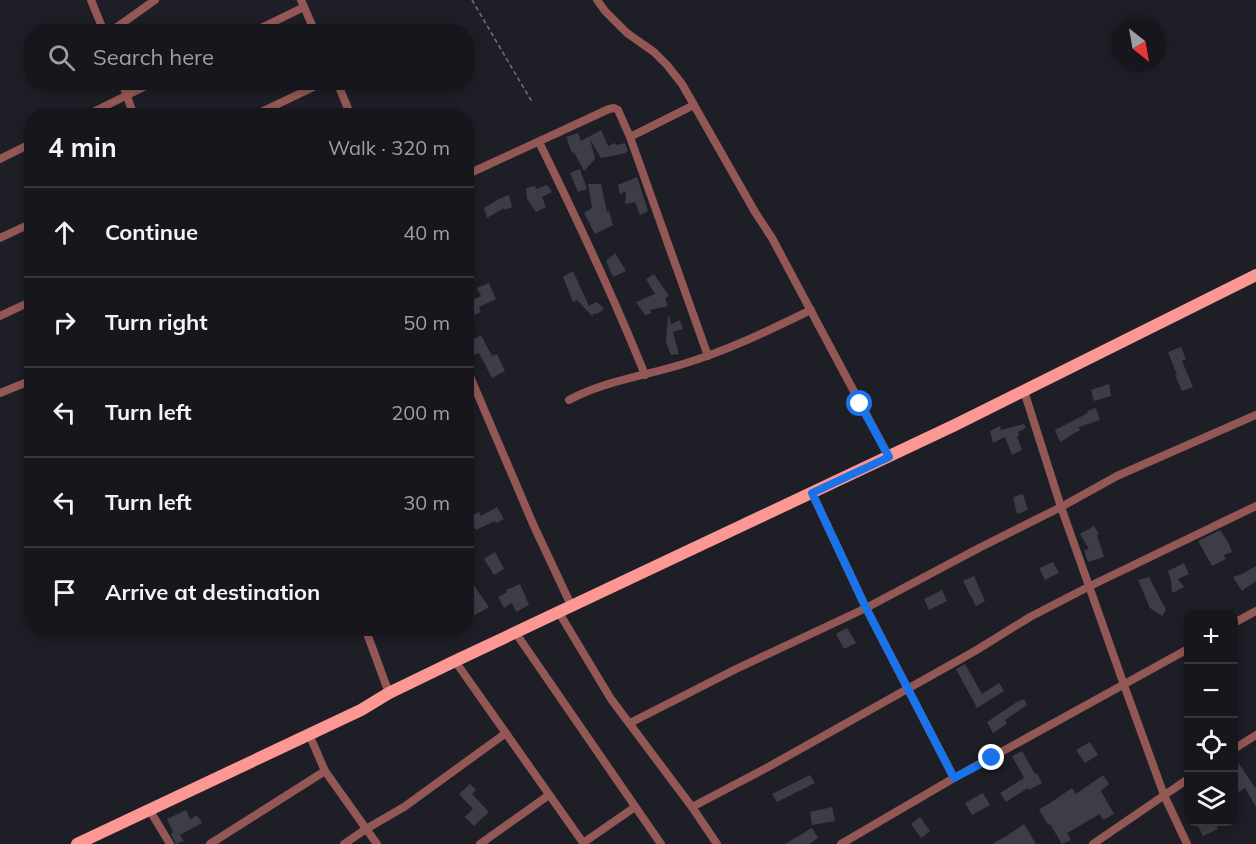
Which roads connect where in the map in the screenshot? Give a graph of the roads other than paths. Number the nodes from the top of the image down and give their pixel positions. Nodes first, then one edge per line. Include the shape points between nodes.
1 (91, 0) edge
2 (156, 0) edge
3 (597, 0) edge
4 (303, 3) edge
5 (101, 24) edge
6 (122, 24) edge
7 (267, 24) edge
8 (312, 24) edge
9 (125, 90) edge
10 (137, 90) edge
11 (307, 90) edge
12 (340, 90) edge
13 (127, 95) junction
14 (694, 105) junction
15 (102, 108) edge
16 (131, 108) edge
17 (270, 108) edge
18 (348, 108) edge
19 (630, 137) junction
20 (539, 142) junction
21 (24, 146) edge
22 (0, 159) edge
23 (474, 171) edge
24 (24, 227) edge
25 (0, 238) edge
26 (1256, 275) edge
27 (24, 305) edge
28 (811, 310) junction
29 (0, 316) edge
30 (708, 356) junction
31 (645, 375) junction
32 (24, 383) edge
33 (474, 386) edge
34 (1024, 391) junction
35 (0, 393) edge
36 (569, 400) dead end
37 (1256, 415) edge
38 (889, 457) junction
39 (812, 493) junction
40 (1256, 506) edge
41 (1061, 507) junction
42 (1090, 586) junction
43 (571, 605) junction
44 (866, 608) junction
45 (558, 611) junction
46 (1256, 611) edge
47 (1238, 620) edge
48 (515, 632) junction
49 (369, 636) edge
50 (1184, 651) edge
51 (454, 661) junction
52 (1124, 685) junction
53 (907, 688) junction
54 (389, 693) junction
55 (630, 723) junction
56 (506, 733) junction
57 (309, 734) junction
58 (1256, 735) edge
59 (1238, 746) edge
60 (325, 771) junction
61 (954, 778) junction
62 (1184, 782) edge
63 (549, 795) junction
64 (1164, 795) junction
65 (635, 807) junction
66 (692, 807) junction
67 (148, 809) junction
68 (366, 829) junction
69 (77, 844) edge
70 (170, 844) edge
71 (210, 844) edge
72 (344, 844) edge
73 (377, 844) edge
74 (480, 844) edge
75 (584, 844) edge
76 (662, 844) edge
77 (717, 844) edge
78 (841, 844) edge
79 (1093, 844) edge
80 (1187, 844) edge

1 - 5 street
2 - 6 street
3 - 14 street via 627,33 667,65
4 - 7 street
4 - 8 street
9 - 13 street
10 - 13 street
11 - 17 street
12 - 18 street
13 - 15 street
13 - 16 street
14 - 19 street
14 - 28 street
19 - 20 street via 614,108
19 - 30 street
20 - 23 street
20 - 31 street via 582,229
21 - 22 street
24 - 25 street
26 - 34 main road
27 - 29 street
28 - 30 street
28 - 38 street
30 - 31 street
31 - 36 street via 597,387
32 - 35 street
33 - 43 street
34 - 38 main road
34 - 41 street
37 - 41 street via 1117,476
38 - 39 main road
39 - 43 main road
39 - 44 street
40 - 42 street
41 - 42 street
41 - 44 street
42 - 52 street
42 - 53 street
43 - 45 main road
44 - 53 street
44 - 55 street
45 - 48 main road
45 - 55 street via 610,699
46 - 47 street
48 - 51 main road
48 - 65 street
49 - 54 street
50 - 52 street
51 - 54 main road
51 - 56 street
52 - 61 street
52 - 64 street
53 - 61 street
53 - 66 street
54 - 57 main road
55 - 66 street
56 - 63 street
56 - 68 street via 404,807
57 - 60 street
57 - 67 main road
58 - 59 street
60 - 68 street
60 - 71 street
61 - 78 street
62 - 64 street
63 - 74 street
63 - 75 street
64 - 79 street
64 - 80 street
65 - 75 street
65 - 76 street
66 - 77 street
67 - 69 main road
67 - 70 street
68 - 72 street
68 - 73 street

